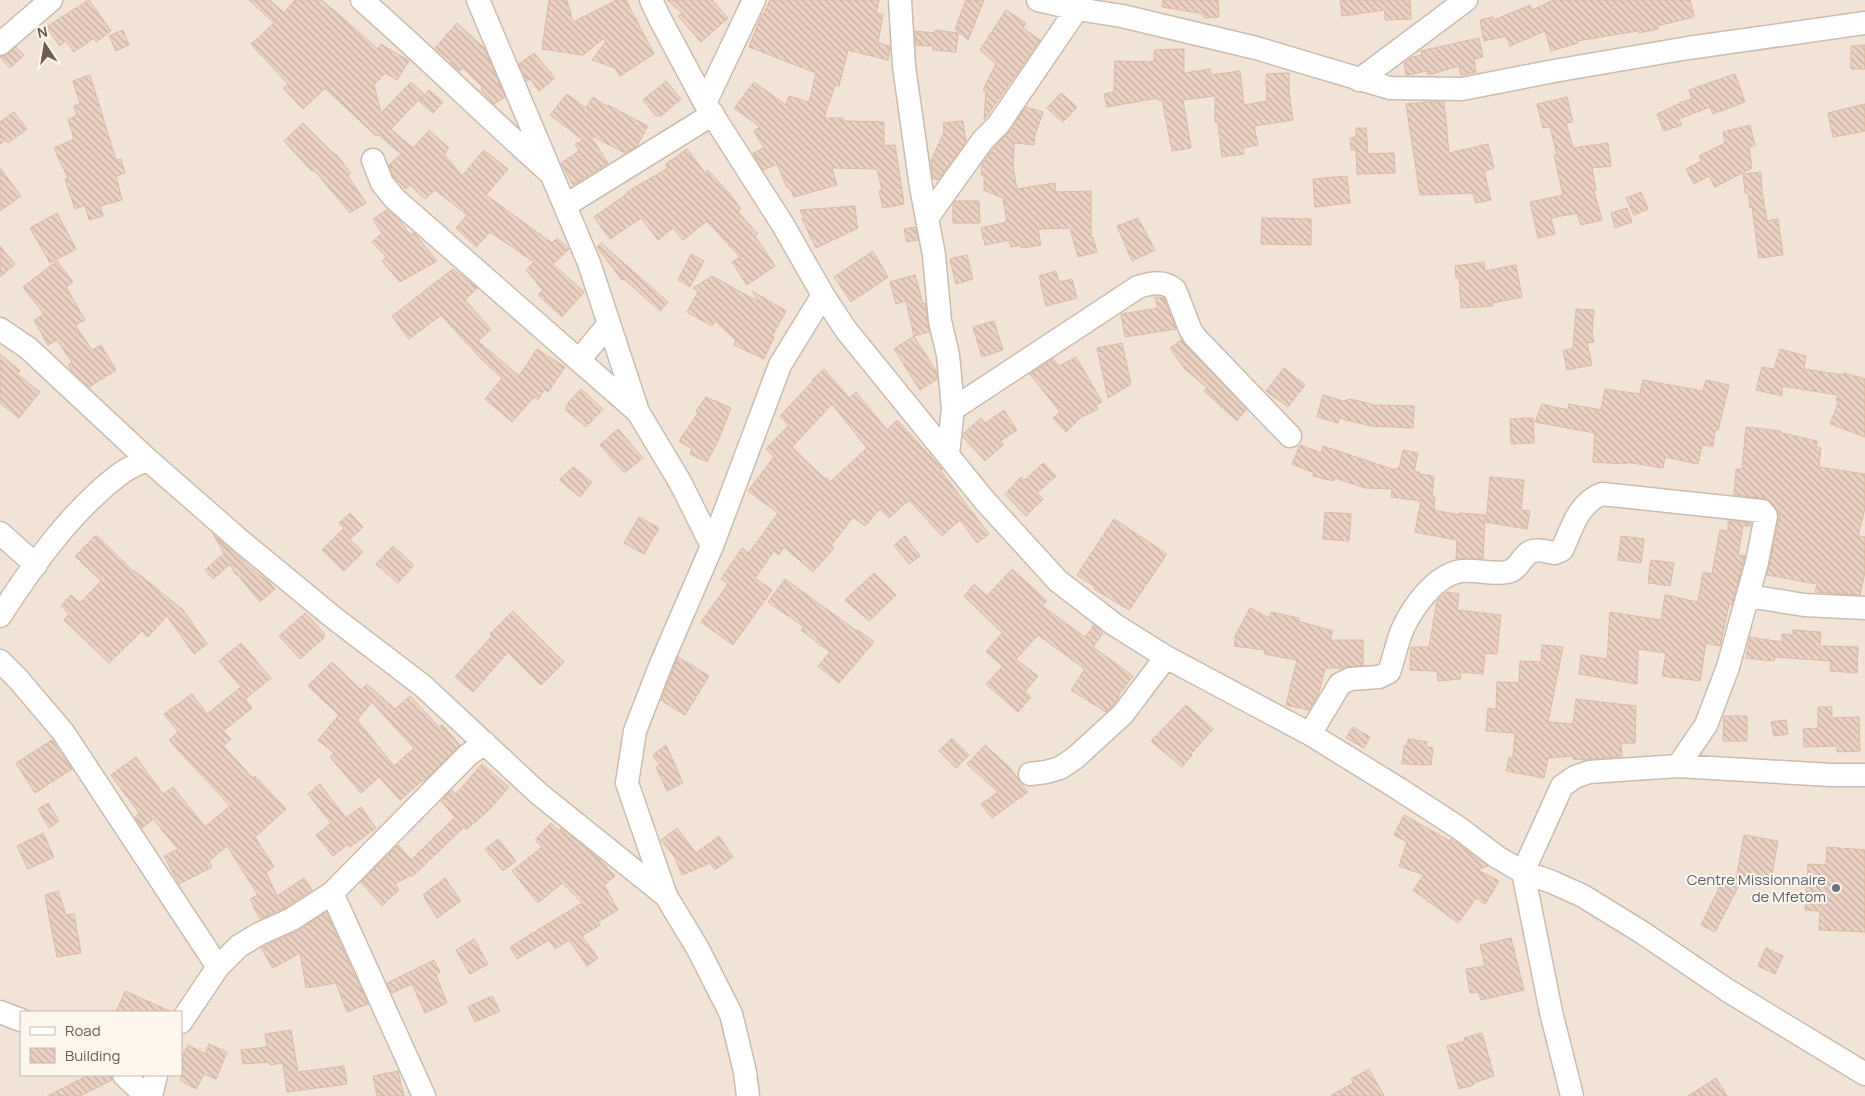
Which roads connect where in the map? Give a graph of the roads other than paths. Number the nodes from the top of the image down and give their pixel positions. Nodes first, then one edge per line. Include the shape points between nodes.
1 (51, 0) edge
2 (362, 0) edge
3 (478, 0) edge
4 (652, 0) edge
5 (754, 0) edge
6 (900, 0) edge
7 (1038, 0) edge
8 (1466, 0) edge
9 (1125, 8) edge
10 (1077, 9) junction
11 (1865, 24) edge
12 (0, 44) edge
13 (1359, 80) junction
14 (709, 108) junction
15 (373, 160) dead end
16 (554, 176) junction
17 (566, 205) junction
18 (927, 218) junction
19 (823, 295) junction
20 (609, 324) junction
21 (0, 329) edge
22 (579, 360) junction
23 (953, 408) junction
24 (638, 412) junction
25 (1290, 436) dead end
26 (948, 453) junction
27 (147, 459) junction
28 (0, 533) edge
29 (712, 546) junction
30 (36, 565) junction
31 (1749, 596) junction
32 (1865, 608) edge
33 (0, 616) edge
34 (1166, 657) junction
35 (0, 661) edge
36 (1310, 734) junction
37 (485, 744) junction
38 (1678, 766) junction
39 (1030, 774) dead end
40 (1865, 775) edge
41 (1523, 872) junction
42 (332, 893) junction
43 (666, 896) junction
44 (218, 967) junction
45 (0, 1012) edge
46 (20, 1020) edge
47 (182, 1021) edge
48 (1865, 1074) edge
49 (125, 1076) edge
50 (156, 1076) edge
51 (146, 1096) edge
52 (151, 1096) edge
53 (424, 1096) edge
54 (748, 1096) edge
55 (1572, 1096) edge

1 - 12 street
2 - 16 street
3 - 16 street
4 - 14 street
5 - 14 street
6 - 18 street via 904,66
7 - 10 street
8 - 13 street
9 - 10 street
9 - 13 street
10 - 18 street via 1003,117
11 - 13 street via 1688,48 1462,89 1390,88
14 - 17 street
14 - 19 street
15 - 22 street via 382,183 395,199
16 - 17 street
17 - 20 street
18 - 23 street
19 - 26 street via 846,330
19 - 29 street via 780,364
20 - 22 street
20 - 24 street
21 - 27 street via 28,348
22 - 24 street
23 - 25 street via 1138,287 1154,283 1175,290 1195,337
23 - 26 street
24 - 29 street via 680,482
26 - 34 street via 985,501 1058,581 1115,625
27 - 30 street via 121,474 76,513
27 - 37 street via 319,606 423,686
28 - 30 street
29 - 43 street via 636,731 627,784
30 - 33 street
31 - 32 street via 1804,605
31 - 36 street via 1766,516 1762,512 1602,494 1580,510 1559,552 1531,552 1509,572 1461,571 1432,587 1416,605 1402,630 1390,672 1380,677 1350,679 1340,684
31 - 38 street via 1728,667 1706,725
34 - 36 street
34 - 39 street via 1123,714 1075,758 1060,768
35 - 44 street via 69,740
36 - 41 street
37 - 42 street via 468,755
37 - 43 street via 538,793
38 - 40 street
38 - 41 street via 1589,772 1575,777 1562,786
41 - 48 street via 1583,896 1727,990
41 - 55 street via 1551,1012
42 - 44 street via 292,919 239,946
42 - 53 street
43 - 54 street via 731,1014
44 - 47 street
45 - 46 street
49 - 51 street
50 - 52 street

